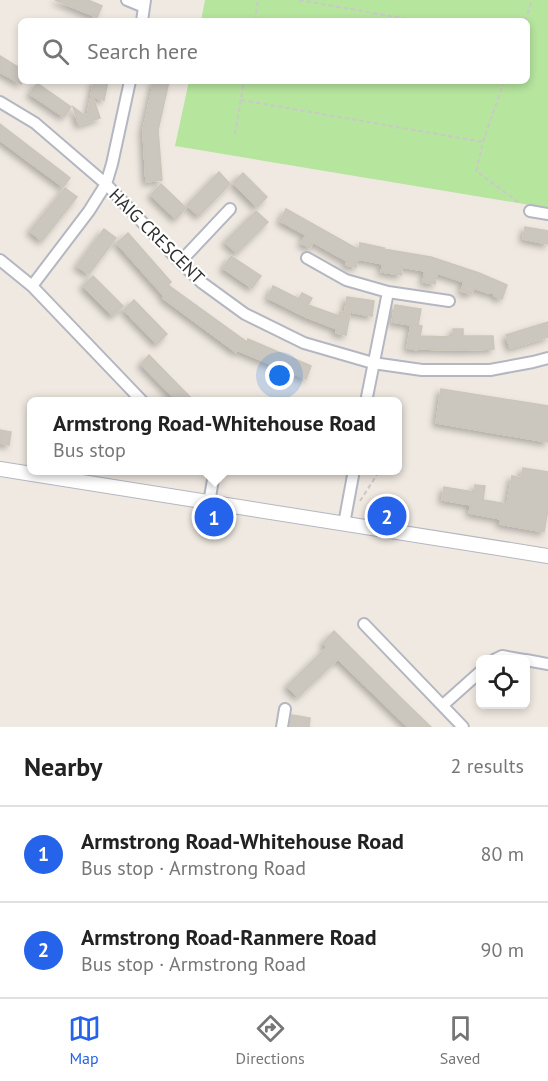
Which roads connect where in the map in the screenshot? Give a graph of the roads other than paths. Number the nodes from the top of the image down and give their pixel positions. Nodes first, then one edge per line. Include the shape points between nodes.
1 (127, 0) edge
2 (145, 4) edge
3 (129, 84) edge
4 (0, 102) edge
5 (106, 184) junction
6 (230, 209) dead end
7 (530, 211) road end
8 (548, 214) edge
9 (307, 258) dead end
10 (0, 260) edge
11 (180, 262) junction
12 (32, 286) junction
13 (388, 292) junction
14 (449, 301) dead end
15 (548, 358) edge
16 (373, 363) junction
17 (138, 397) edge
18 (367, 397) edge
19 (0, 469) edge
20 (27, 473) edge
21 (37, 475) edge
22 (214, 475) edge
23 (353, 475) edge
24 (209, 503) junction
25 (344, 524) junction
26 (548, 555) edge
27 (364, 624) dead end
28 (530, 661) edge
29 (548, 663) edge
30 (476, 676) edge
31 (443, 705) junction
32 (285, 709) dead end
33 (282, 727) edge
34 (463, 727) edge

1 - 2 street
3 - 5 street
4 - 5 street, HAIG CRESCENT via 35,123
5 - 11 street, HAIG CRESCENT
5 - 12 street
6 - 11 street
7 - 8 street
9 - 13 street via 346,280
10 - 12 street
11 - 16 street, HAIG CRESCENT via 245,314 304,343
12 - 17 street
13 - 14 street
13 - 16 street
15 - 16 street, HAIG CRESCENT via 490,370 422,370
16 - 18 street
19 - 20 street
21 - 24 street
22 - 24 street
23 - 25 street
24 - 25 street
25 - 26 street
27 - 31 street
28 - 29 street
30 - 31 street
31 - 34 street
32 - 33 street

